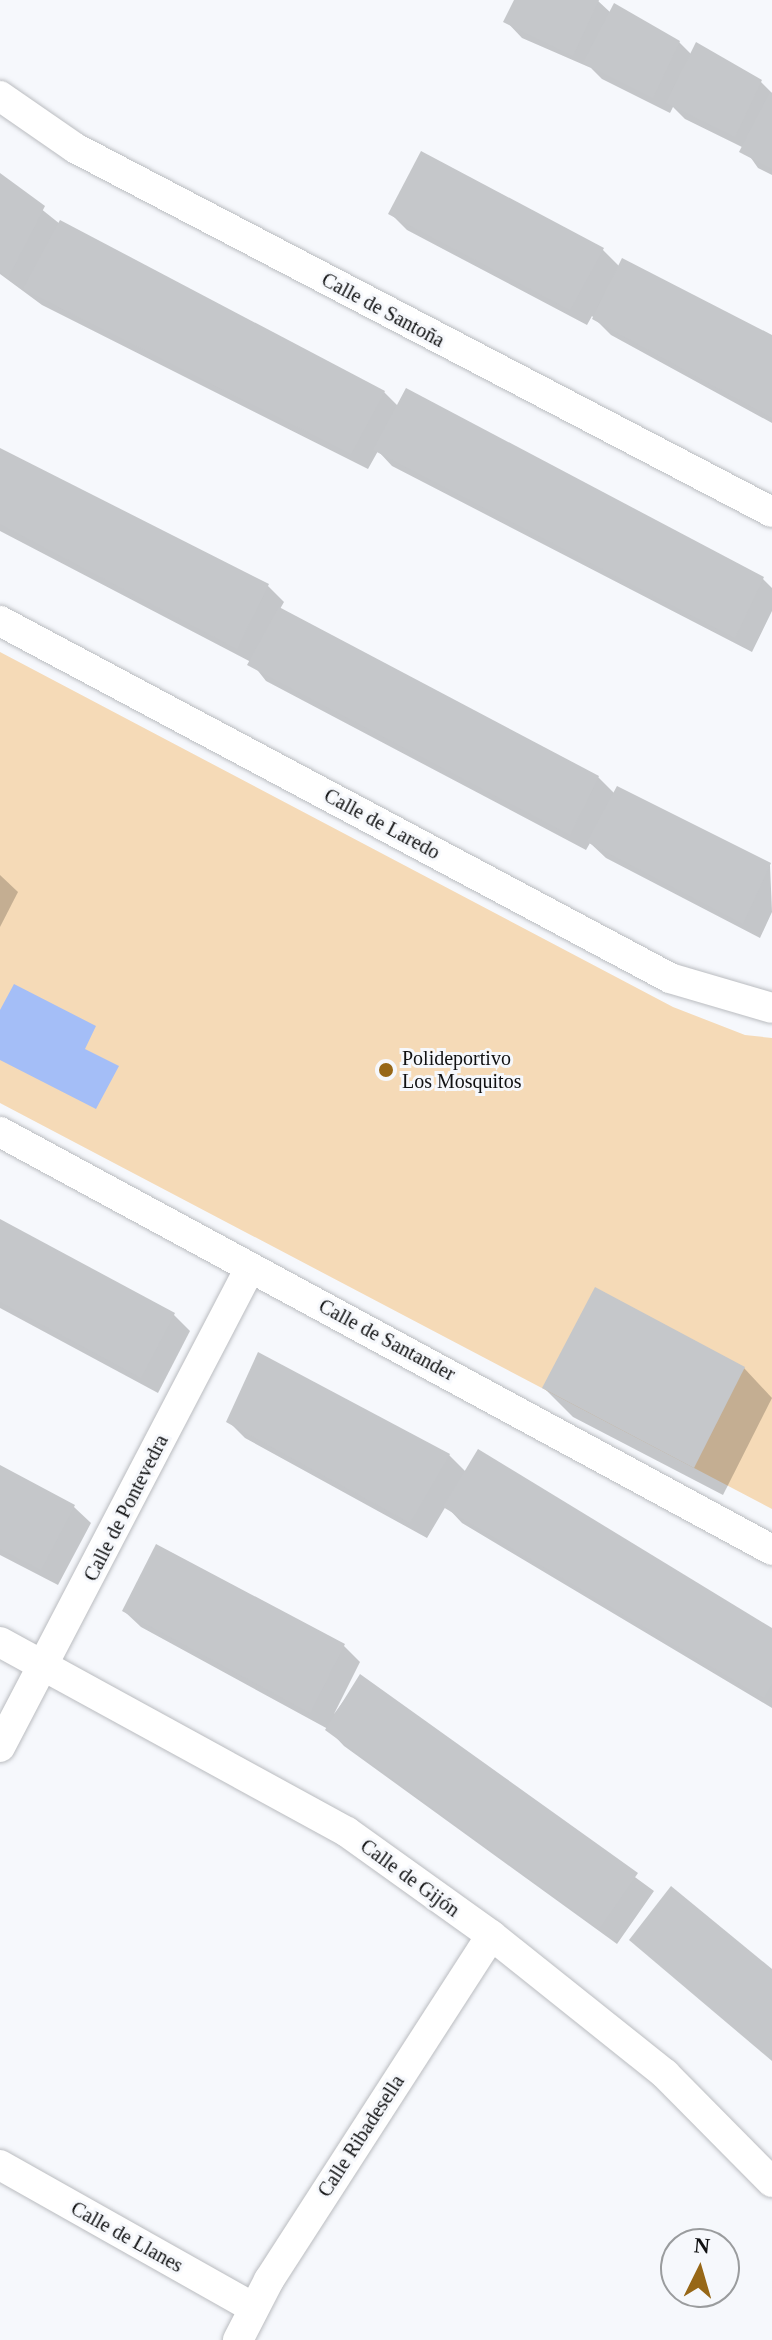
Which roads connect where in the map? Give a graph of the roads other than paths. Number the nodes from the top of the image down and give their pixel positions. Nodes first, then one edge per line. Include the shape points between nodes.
1 (0, 96) edge
2 (772, 512) edge
3 (0, 621) edge
4 (772, 1008) edge
5 (0, 1132) edge
6 (250, 1268) junction
7 (772, 1550) edge
8 (0, 1642) edge
9 (44, 1665) junction
10 (0, 1747) edge
11 (491, 1935) junction
12 (0, 2165) edge
13 (772, 2182) edge
14 (254, 2308) junction
15 (238, 2340) edge

1 - 2 street, Calle de Santoña via 75,148
3 - 4 street, Calle de Laredo via 670,978
5 - 6 street, Calle de Santander
6 - 7 street, Calle de Santander
6 - 9 street, Calle de Pontevedra
8 - 9 street, Calle de Gijón
9 - 10 street, Calle de Pontevedra
9 - 11 street, Calle de Gijón via 347,1832
11 - 13 street, Calle de Gijón via 665,2074
11 - 14 street, Calle Ribadesella
12 - 14 street, Calle de Llanes
14 - 15 street, Calle Ribadesella

